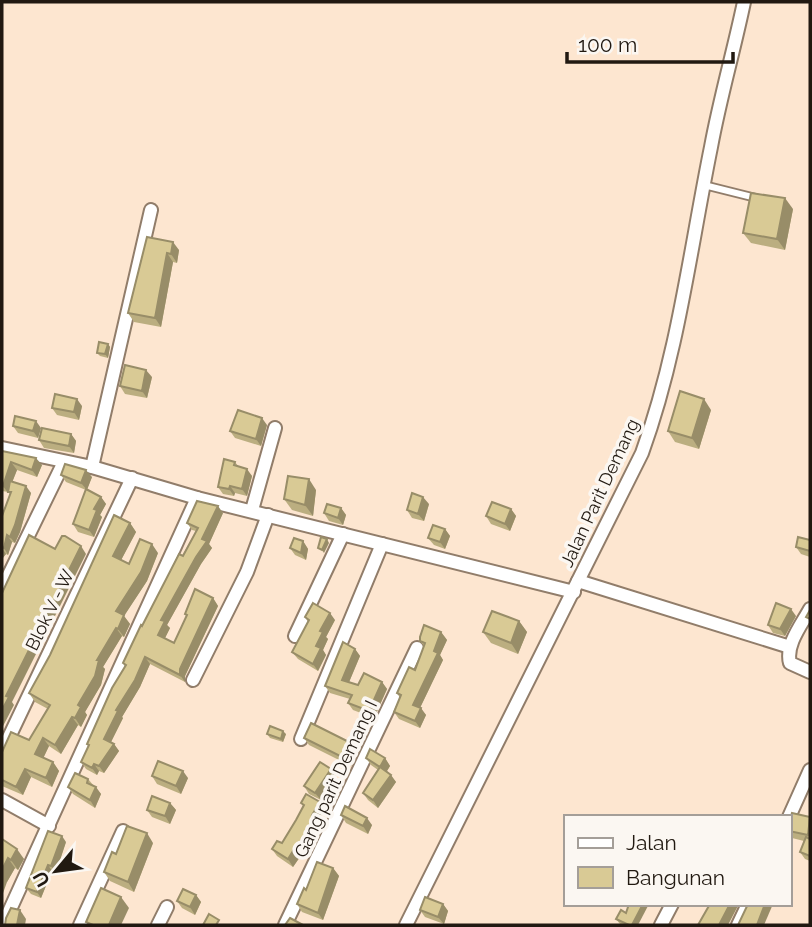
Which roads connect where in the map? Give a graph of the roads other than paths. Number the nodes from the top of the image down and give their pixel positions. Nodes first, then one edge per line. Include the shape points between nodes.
1 (744, 2) edge
2 (704, 186) junction
3 (761, 199) edge
4 (151, 210) dead end
5 (275, 428) dead end
6 (2, 448) edge
7 (64, 462) junction
8 (92, 467) junction
9 (131, 481) junction
10 (197, 498) junction
11 (252, 510) junction
12 (268, 515) junction
13 (343, 534) junction
14 (382, 544) junction
15 (576, 587) junction
16 (2, 589) edge
17 (810, 609) edge
18 (295, 636) dead end
19 (790, 647) junction
20 (417, 648) edge
21 (810, 673) edge
22 (193, 680) dead end
23 (301, 739) edge
24 (2, 752) edge
25 (810, 770) edge
26 (2, 800) edge
27 (790, 815) edge
28 (49, 826) junction
29 (123, 831) edge
30 (167, 906) dead end
31 (672, 906) edge
32 (747, 906) edge
33 (3, 925) edge
34 (80, 925) edge
35 (158, 925) edge
36 (285, 925) edge
37 (406, 925) edge
38 (661, 925) edge
39 (738, 925) edge

1 - 2 street, Jalan Parit Demang
2 - 3 lane
2 - 15 street, Jalan Parit Demang via 677,331 653,423
4 - 8 street
5 - 11 street
6 - 7 street
7 - 8 street
7 - 16 street
8 - 9 street
9 - 10 street
9 - 24 street, Blok V - W
10 - 11 street
10 - 28 street
11 - 12 street
12 - 13 street
12 - 22 street via 247,572
13 - 14 street
13 - 18 street
14 - 15 street
14 - 23 street
15 - 19 street
15 - 37 street, Jalan Parit Demang
17 - 19 street
19 - 21 street via 790,663
20 - 36 street, Gang parit Demang I
25 - 27 street
26 - 28 street
28 - 33 street
29 - 34 street
30 - 35 street
31 - 38 street
32 - 39 street

